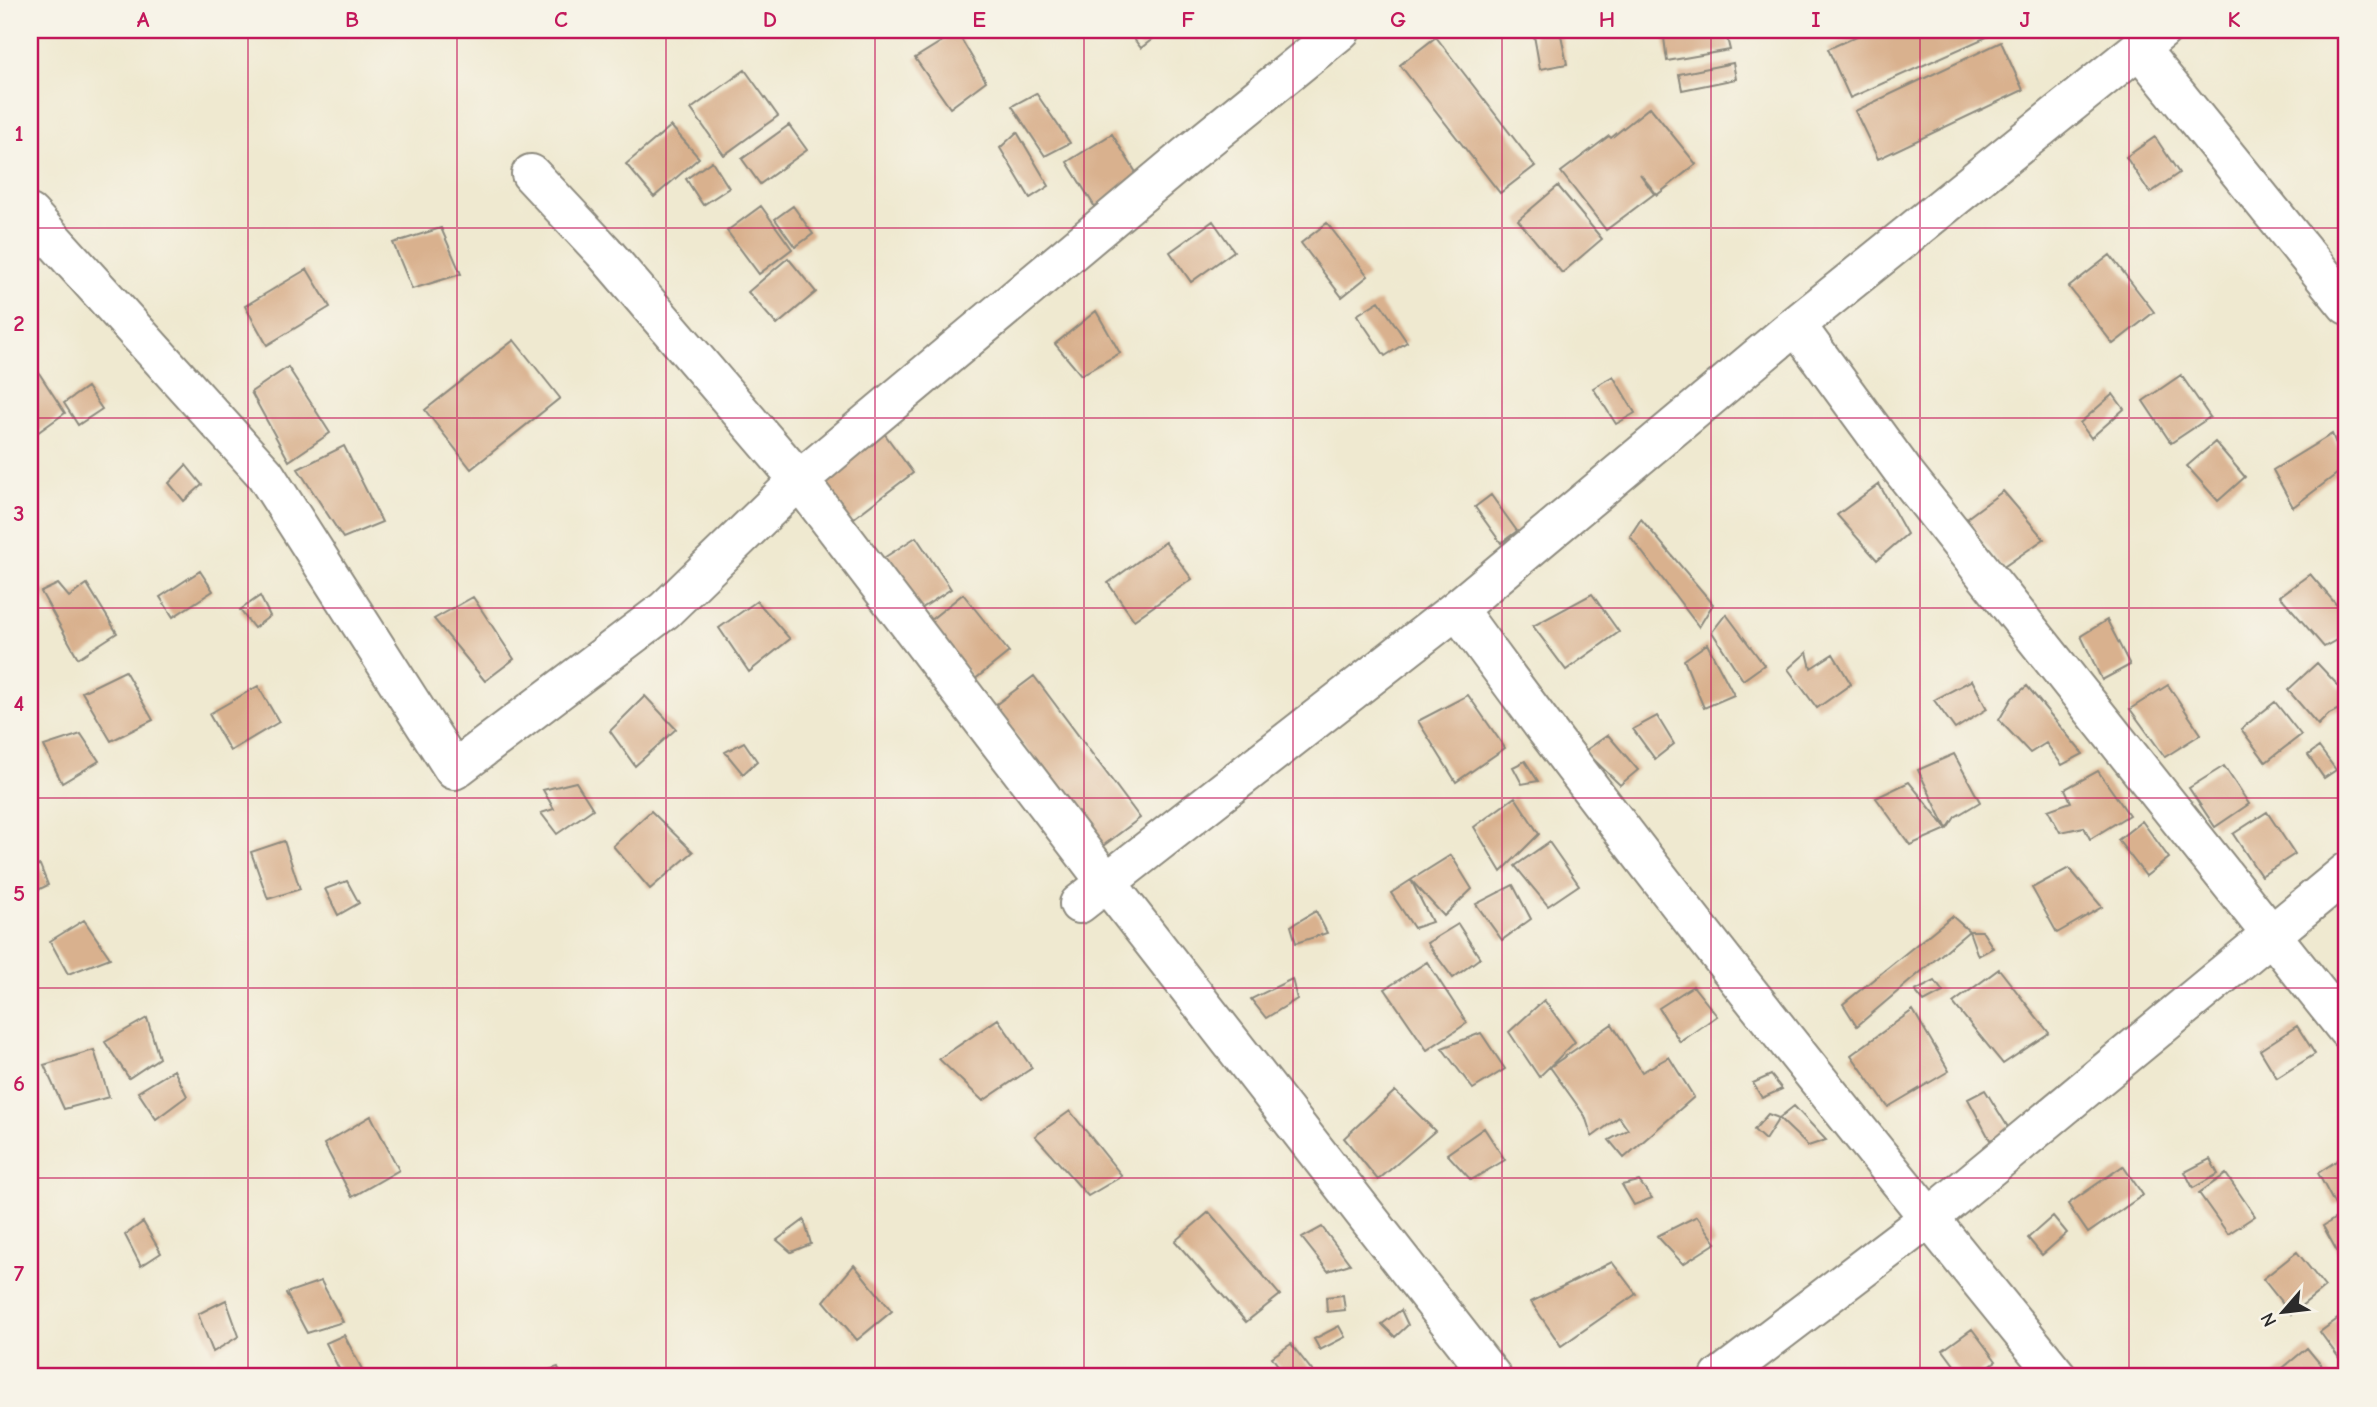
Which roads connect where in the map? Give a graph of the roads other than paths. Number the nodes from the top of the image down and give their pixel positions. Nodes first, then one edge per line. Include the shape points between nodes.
1 (1341, 30) edge
2 (2150, 39) edge
3 (531, 174) dead end
4 (30, 214) edge
5 (2347, 305) edge
6 (1796, 325) junction
7 (799, 480) junction
8 (1457, 609) junction
9 (2347, 872) edge
10 (1093, 894) junction
11 (2270, 934) junction
12 (2347, 1030) edge
13 (1929, 1218) junction
14 (1492, 1377) edge
15 (1720, 1377) edge
16 (2058, 1377) edge

1 - 7 street
2 - 5 street
2 - 6 street
3 - 7 street via 603,250
4 - 7 street via 265,474 454,770 665,610
6 - 8 street
6 - 11 street via 1902,470
7 - 10 street
8 - 10 street
8 - 13 street via 1566,759
9 - 11 street
10 - 14 street
11 - 12 street
11 - 13 street
13 - 15 street
13 - 16 street

